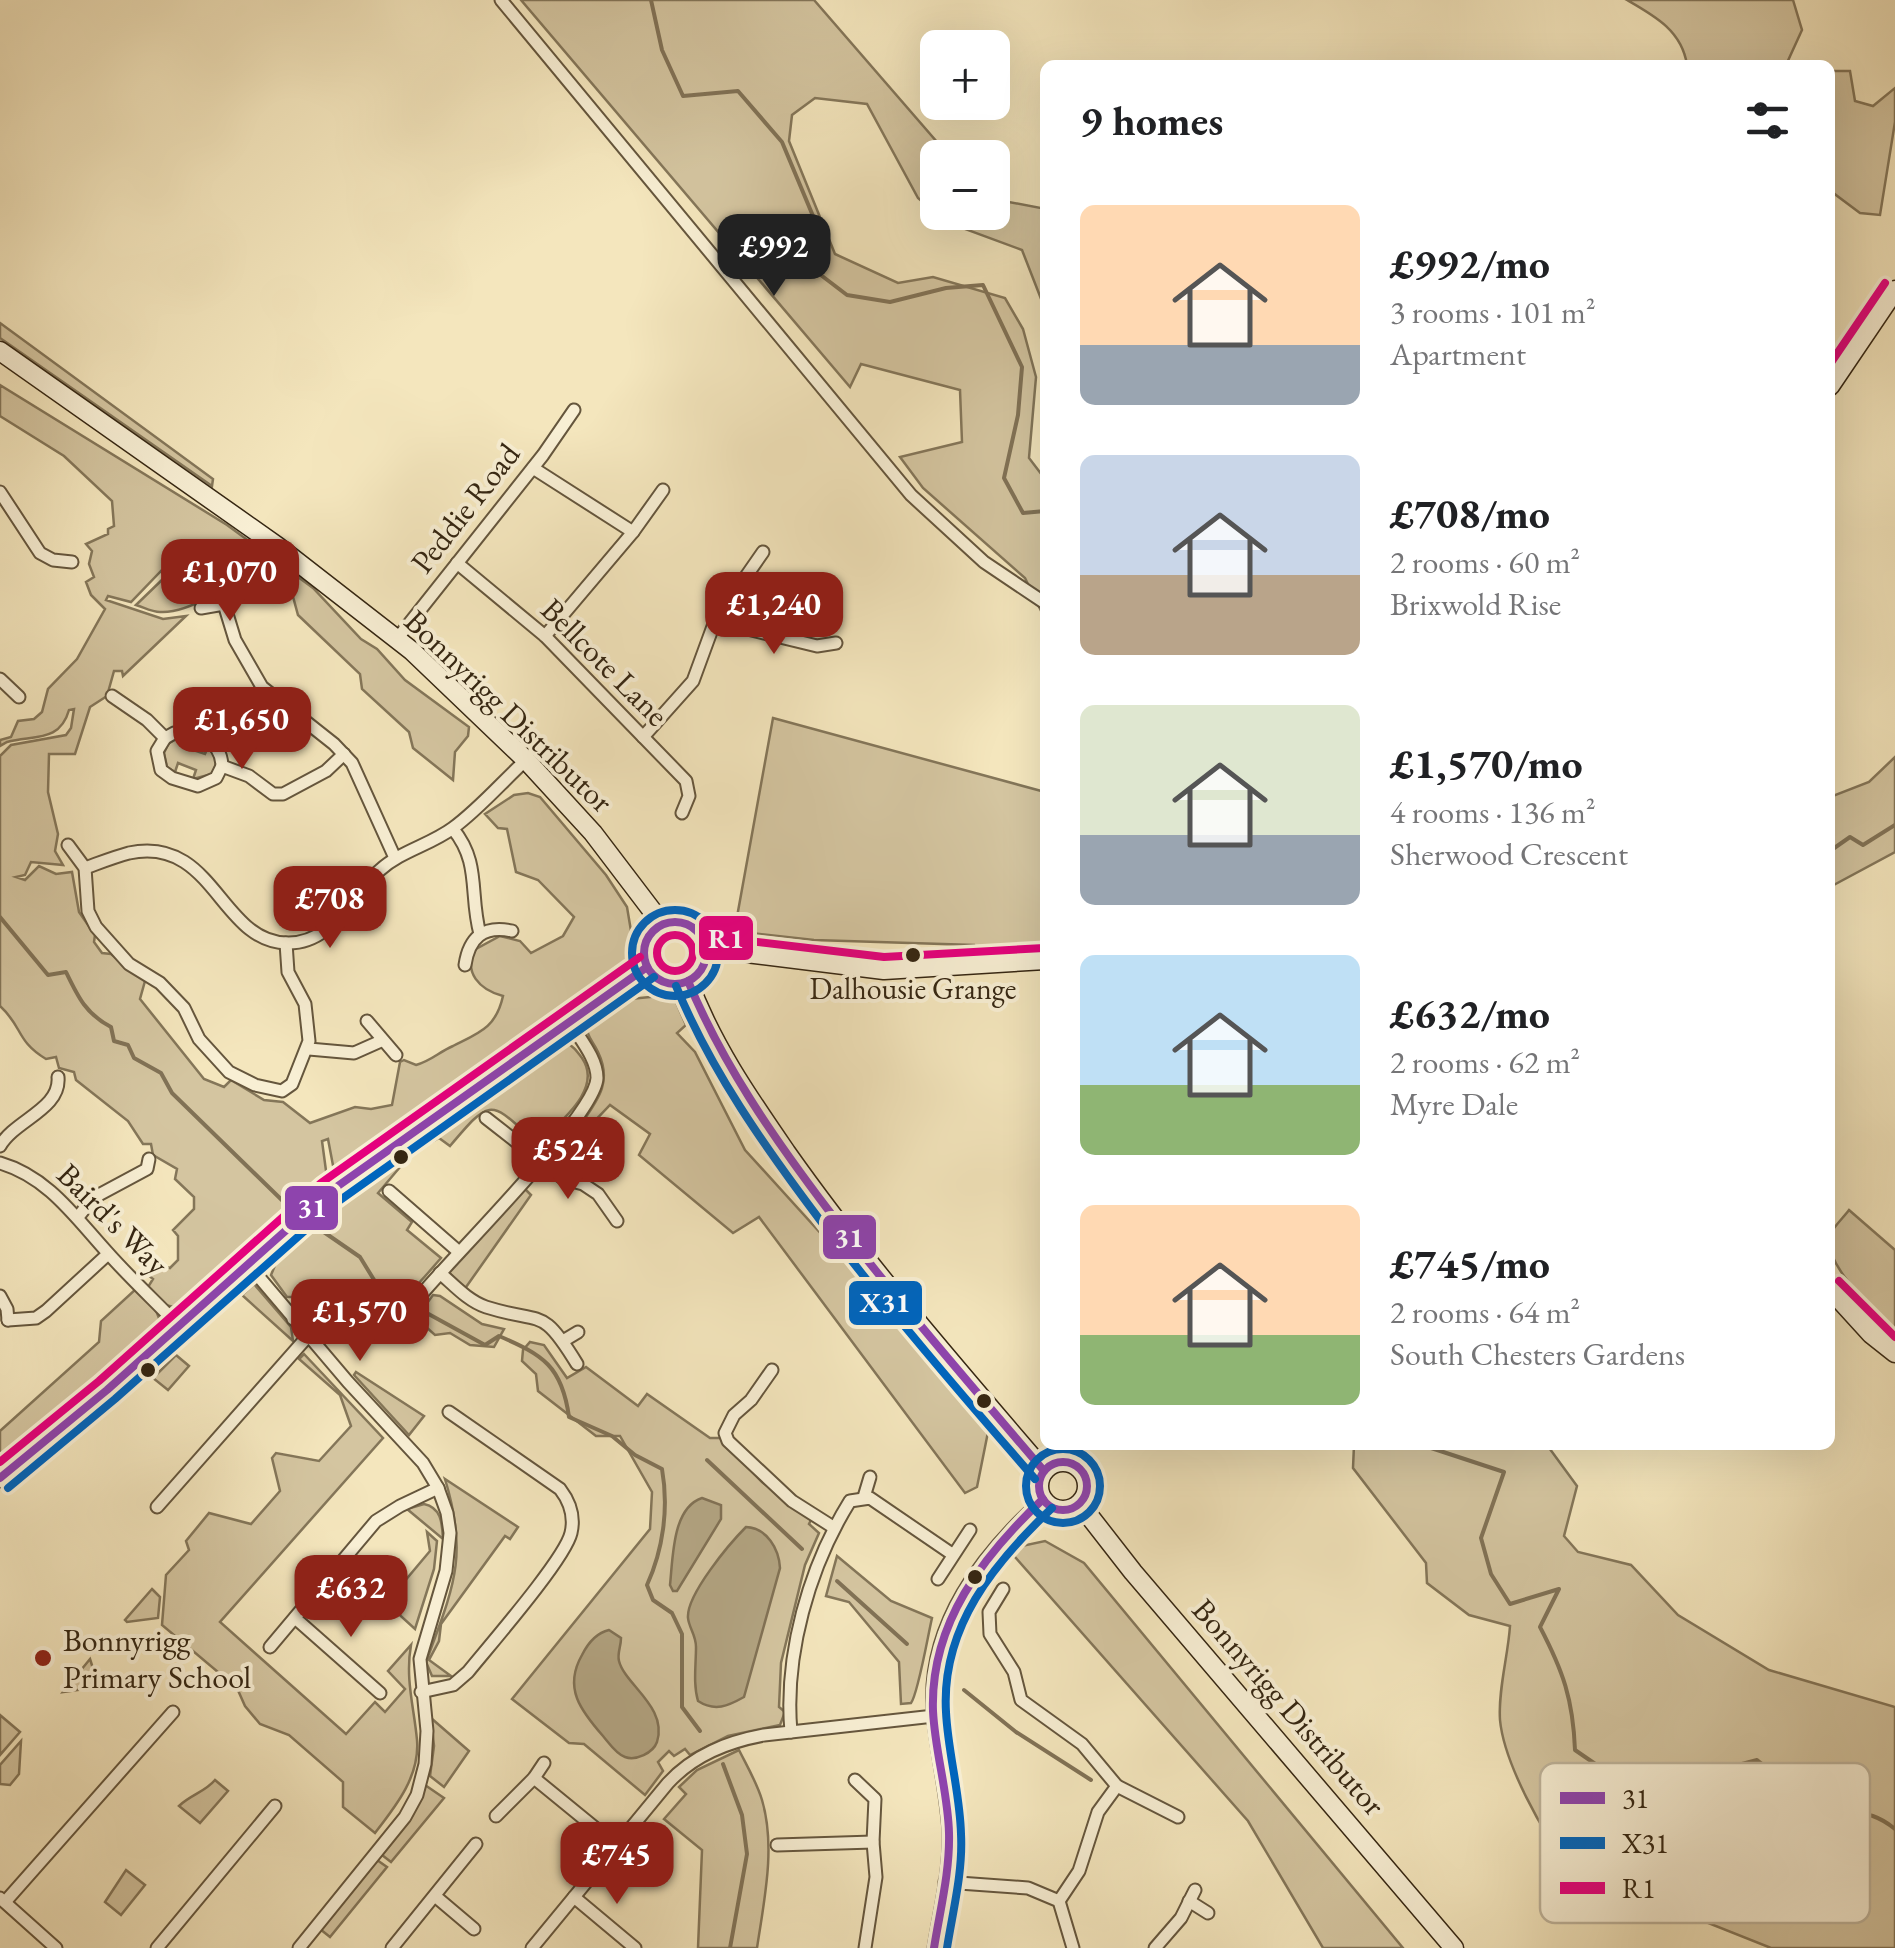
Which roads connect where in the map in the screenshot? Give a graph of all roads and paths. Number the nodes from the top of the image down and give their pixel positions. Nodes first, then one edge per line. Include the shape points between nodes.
1 (501, 0) edge
2 (1895, 290) edge
3 (0, 352) edge
4 (1835, 379) edge
5 (574, 410) dead end
6 (533, 468) junction
7 (663, 490) dead end
8 (0, 492) edge
9 (633, 532) junction
10 (764, 552) dead end
11 (72, 562) dead end
12 (457, 563) junction
13 (240, 593) dead end
14 (1040, 600) edge
15 (224, 604) junction
16 (201, 608) dead end
17 (716, 621) junction
18 (546, 636) junction
19 (397, 638) junction
20 (836, 643) dead end
21 (0, 679) edge
22 (112, 696) dead end
23 (18, 697) dead end
24 (643, 737) junction
25 (165, 738) junction
26 (344, 754) junction
27 (526, 760) junction
28 (222, 766) junction
29 (682, 813) dead end
30 (453, 828) junction
31 (68, 845) dead end
32 (395, 858) junction
33 (85, 868) junction
34 (663, 924) junction
35 (512, 931) dead end
36 (480, 934) junction
37 (286, 943) junction
38 (706, 948) junction
39 (1040, 960) edge
40 (466, 965) dead end
41 (647, 966) junction
42 (688, 981) junction
43 (367, 1021) dead end
44 (570, 1022) junction
45 (380, 1041) junction
46 (308, 1048) junction
47 (396, 1056) dead end
48 (58, 1076) dead end
49 (486, 1118) dead end
50 (0, 1146) edge
51 (149, 1158) dead end
52 (541, 1162) junction
53 (0, 1163) edge
54 (389, 1191) dead end
55 (78, 1217) junction
56 (617, 1221) dead end
57 (460, 1252) junction
58 (108, 1254) junction
59 (247, 1263) junction
60 (440, 1273) junction
61 (1835, 1294) edge
62 (0, 1296) edge
63 (293, 1320) junction
64 (178, 1326) junction
65 (578, 1332) dead end
66 (308, 1336) junction
67 (562, 1340) junction
68 (1895, 1352) edge
69 (576, 1364) dead end
70 (772, 1370) dead end
71 (449, 1412) dead end
72 (1044, 1471) junction
73 (870, 1477) dead end
74 (0, 1478) edge
75 (438, 1488) junction
76 (864, 1497) junction
77 (1043, 1499) junction
78 (1080, 1504) junction
79 (156, 1508) dead end
80 (834, 1528) junction
81 (970, 1530) dead end
82 (952, 1554) junction
83 (938, 1580) dead end
84 (1003, 1589) dead end
85 (294, 1618) junction
86 (270, 1647) dead end
87 (421, 1692) junction
88 (380, 1693) dead end
89 (173, 1712) dead end
90 (934, 1716) junction
91 (791, 1732) junction
92 (544, 1763) dead end
93 (534, 1778) junction
94 (856, 1780) dead end
95 (1118, 1786) junction
96 (276, 1806) dead end
97 (496, 1816) dead end
98 (1178, 1817) dead end
99 (873, 1842) junction
100 (476, 1844) dead end
101 (616, 1845) junction
102 (777, 1845) dead end
103 (946, 1882) junction
104 (434, 1896) junction
105 (574, 1897) junction
106 (2, 1900) edge
107 (1059, 1902) junction
108 (1208, 1913) dead end
109 (474, 1929) dead end
110 (55, 1948) edge
111 (157, 1948) edge
112 (299, 1948) edge
113 (392, 1948) edge
114 (532, 1948) edge
115 (634, 1948) edge
116 (864, 1948) edge
117 (934, 1948) edge
118 (1073, 1948) edge
119 (1155, 1948) edge
120 (1454, 1948) edge

1 - 14 street via 911,495 984,562
2 - 4 main road
3 - 19 main road, Bonnyrigg Distributor
5 - 6 street, Peddie Road
6 - 9 street
6 - 12 street, Peddie Road
7 - 9 street
8 - 11 street via 40,553
9 - 18 street
10 - 17 street
12 - 18 street, Bellcote Lane
12 - 19 street, Peddie Road
13 - 15 street
15 - 16 street
15 - 26 street via 262,687
17 - 20 street via 817,646
17 - 24 street via 693,681
18 - 24 street, Bellcote Lane
19 - 27 main road, Bonnyrigg Distributor
21 - 23 street
22 - 25 street
24 - 29 street, Bellcote Lane via 686,781
25 - 28 street via 182,732 211,741
25 - 28 street via 157,757 172,778 204,786
26 - 28 street via 284,794
26 - 32 street
27 - 30 street
27 - 34 main road, Bonnyrigg Distributor
30 - 32 street
30 - 36 street via 471,857
31 - 33 street
32 - 37 street via 329,928
33 - 37 street via 130,853 172,856 188,862 244,924
33 - 46 street via 92,922 124,959 184,1008 198,1039 229,1072 288,1090
34 - 38 main road via 690,926
34 - 41 main road via 646,942
35 - 36 street
36 - 40 street via 468,948
37 - 46 street via 288,972 306,1010
38 - 39 main road via 884,970
38 - 42 main road via 702,968
41 - 42 main road via 663,981
41 - 44 main road
42 - 72 main road via 728,1068 831,1216
43 - 45 street
44 - 52 street via 596,1066 597,1082
44 - 59 main road via 328,1194
45 - 46 street via 354,1053
45 - 47 street
48 - 50 street via 55,1096
49 - 52 street
51 - 55 street via 147,1169 93,1198
52 - 56 street via 598,1194
52 - 57 street
53 - 55 street, Baird's Way via 38,1180
54 - 57 street
55 - 58 street, Baird's Way
57 - 60 street
58 - 62 street via 36,1318 6,1325
58 - 64 street, Baird's Way
59 - 63 street
59 - 64 main road
60 - 63 street via 389,1318 314,1309
60 - 67 street via 485,1307 542,1320
61 - 68 main road
63 - 66 street
64 - 74 main road
65 - 67 street
66 - 75 street via 416,1454
66 - 79 street
67 - 69 street
70 - 80 street via 725,1433 792,1501
71 - 87 street via 560,1489 573,1522 563,1550 468,1672 453,1684
72 - 77 main road
72 - 78 main road, Bonnyrigg Distributor via 1063,1462 1080,1468 1088,1484
73 - 76 street
75 - 85 street via 376,1522
75 - 87 street via 449,1548 420,1659
76 - 80 street via 850,1501
76 - 82 street
77 - 78 main road via 1062,1511
77 - 90 street via 985,1556 962,1594 938,1658
78 - 120 main road, Bonnyrigg Distributor
80 - 91 street via 791,1669
81 - 82 street
82 - 83 street
84 - 95 street via 989,1612 990,1634 1014,1672 1021,1700 1082,1744
85 - 86 street
85 - 88 street
87 - 112 street via 427,1744 412,1807
89 - 106 street
90 - 91 street
90 - 103 street via 948,1819
91 - 101 street via 740,1740 688,1764
92 - 93 street
93 - 97 street
93 - 101 street
94 - 99 street via 875,1799
95 - 98 street
95 - 107 street via 1098,1812 1079,1871
96 - 111 street
99 - 102 street
99 - 116 street via 876,1876
100 - 104 street
101 - 105 street
103 - 107 street via 1028,1888
103 - 117 street
104 - 109 street
104 - 113 street
105 - 114 street
105 - 115 street
106 - 110 street
107 - 118 street
108 - 119 street via 1192,1896

